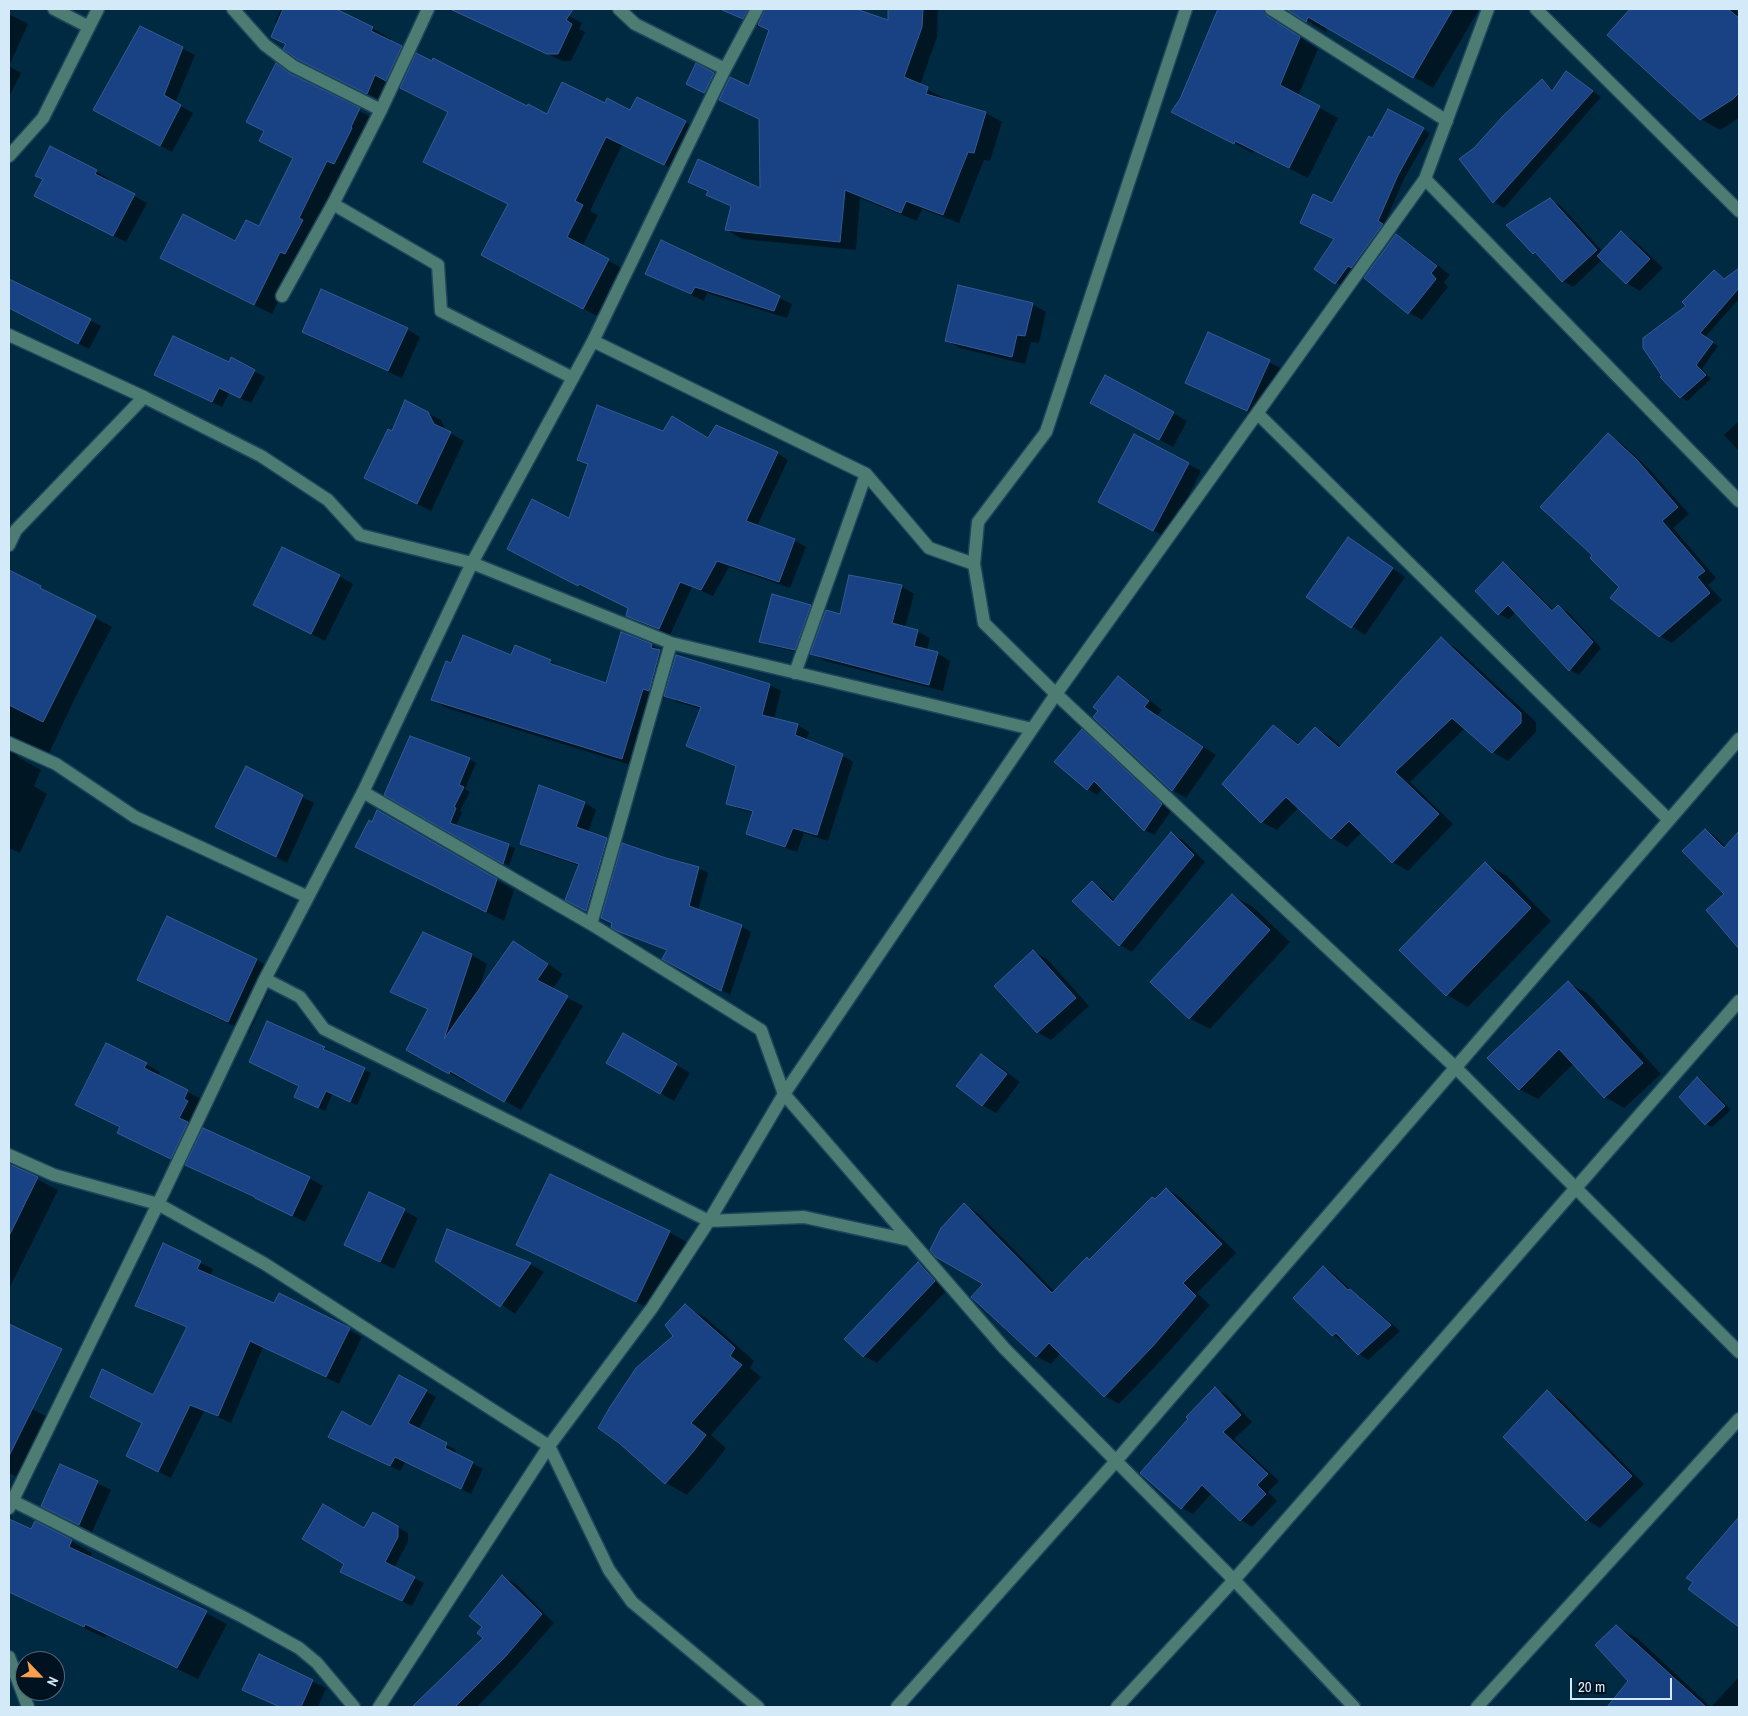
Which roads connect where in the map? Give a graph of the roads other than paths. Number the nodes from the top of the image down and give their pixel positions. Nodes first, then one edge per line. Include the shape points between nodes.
1 (54, 9) edge
2 (98, 9) edge
3 (233, 9) edge
4 (428, 9) edge
5 (619, 9) edge
6 (757, 9) edge
7 (1186, 9) edge
8 (1271, 9) edge
9 (1488, 9) edge
10 (1536, 9) edge
11 (89, 27) junction
12 (725, 69) junction
13 (381, 110) junction
14 (1447, 121) junction
15 (9, 156) edge
16 (1426, 180) junction
17 (333, 204) junction
18 (1739, 211) edge
19 (282, 296) dead end
20 (9, 335) edge
21 (593, 341) junction
22 (573, 378) junction
23 (144, 397) junction
24 (1258, 414) junction
25 (866, 474) junction
26 (1739, 501) edge
27 (9, 545) edge
28 (472, 563) junction
29 (974, 564) junction
30 (672, 643) junction
31 (795, 673) junction
32 (1056, 694) junction
33 (1032, 728) junction
34 (1739, 738) edge
35 (9, 743) edge
36 (363, 792) junction
37 (1669, 820) junction
38 (308, 896) junction
39 (591, 924) junction
40 (265, 979) junction
41 (1739, 1001) edge
42 (1456, 1068) junction
43 (784, 1094) junction
44 (9, 1155) edge
45 (1575, 1188) junction
46 (158, 1204) junction
47 (709, 1221) junction
48 (909, 1240) junction
49 (1739, 1352) edge
50 (1739, 1419) edge
51 (548, 1446) junction
52 (1116, 1462) junction
53 (10, 1503) edge
54 (1234, 1580) junction
55 (9, 1657) edge
56 (28, 1707) edge
57 (354, 1707) edge
58 (379, 1707) edge
59 (758, 1707) edge
60 (896, 1707) edge
61 (1117, 1707) edge
62 (1354, 1707) edge
63 (1476, 1707) edge

1 - 11 street
2 - 11 street
3 - 13 street via 265,44 293,66
4 - 13 street
5 - 12 street via 635,24
6 - 12 street
7 - 29 street via 1046,432 978,522
8 - 14 street
9 - 14 street
10 - 18 street
11 - 15 street via 43,118
12 - 21 street
13 - 17 street
14 - 16 street
16 - 24 street
16 - 26 street
17 - 19 street
17 - 22 street via 438,265 440,311
20 - 23 street
21 - 22 street
21 - 25 street
22 - 28 street
23 - 27 street via 16,530
23 - 28 street via 261,456 328,500 360,535
24 - 32 street
24 - 37 street
25 - 29 street via 929,548
25 - 31 street
28 - 30 street
28 - 36 street
29 - 32 street via 984,622
30 - 31 street
30 - 39 street
31 - 33 street
32 - 33 street
32 - 42 street
33 - 43 street
34 - 37 street
35 - 38 street via 56,764 136,817
36 - 38 street
36 - 39 street
37 - 42 street
38 - 40 street
39 - 43 street via 761,1030
40 - 46 street
40 - 47 street via 300,997 324,1029
41 - 45 street
42 - 45 street
42 - 52 street
43 - 47 street
43 - 48 street
44 - 46 street via 54,1175
45 - 49 street
45 - 54 street
46 - 51 street via 264,1264
46 - 53 street
47 - 48 street via 804,1217
47 - 51 street via 652,1308
48 - 52 street via 1004,1348
50 - 63 street
51 - 58 street
51 - 59 street via 609,1570 632,1602
52 - 54 street
52 - 60 street
53 - 57 street via 243,1617 299,1648 317,1663
54 - 61 street
54 - 62 street
55 - 56 street

